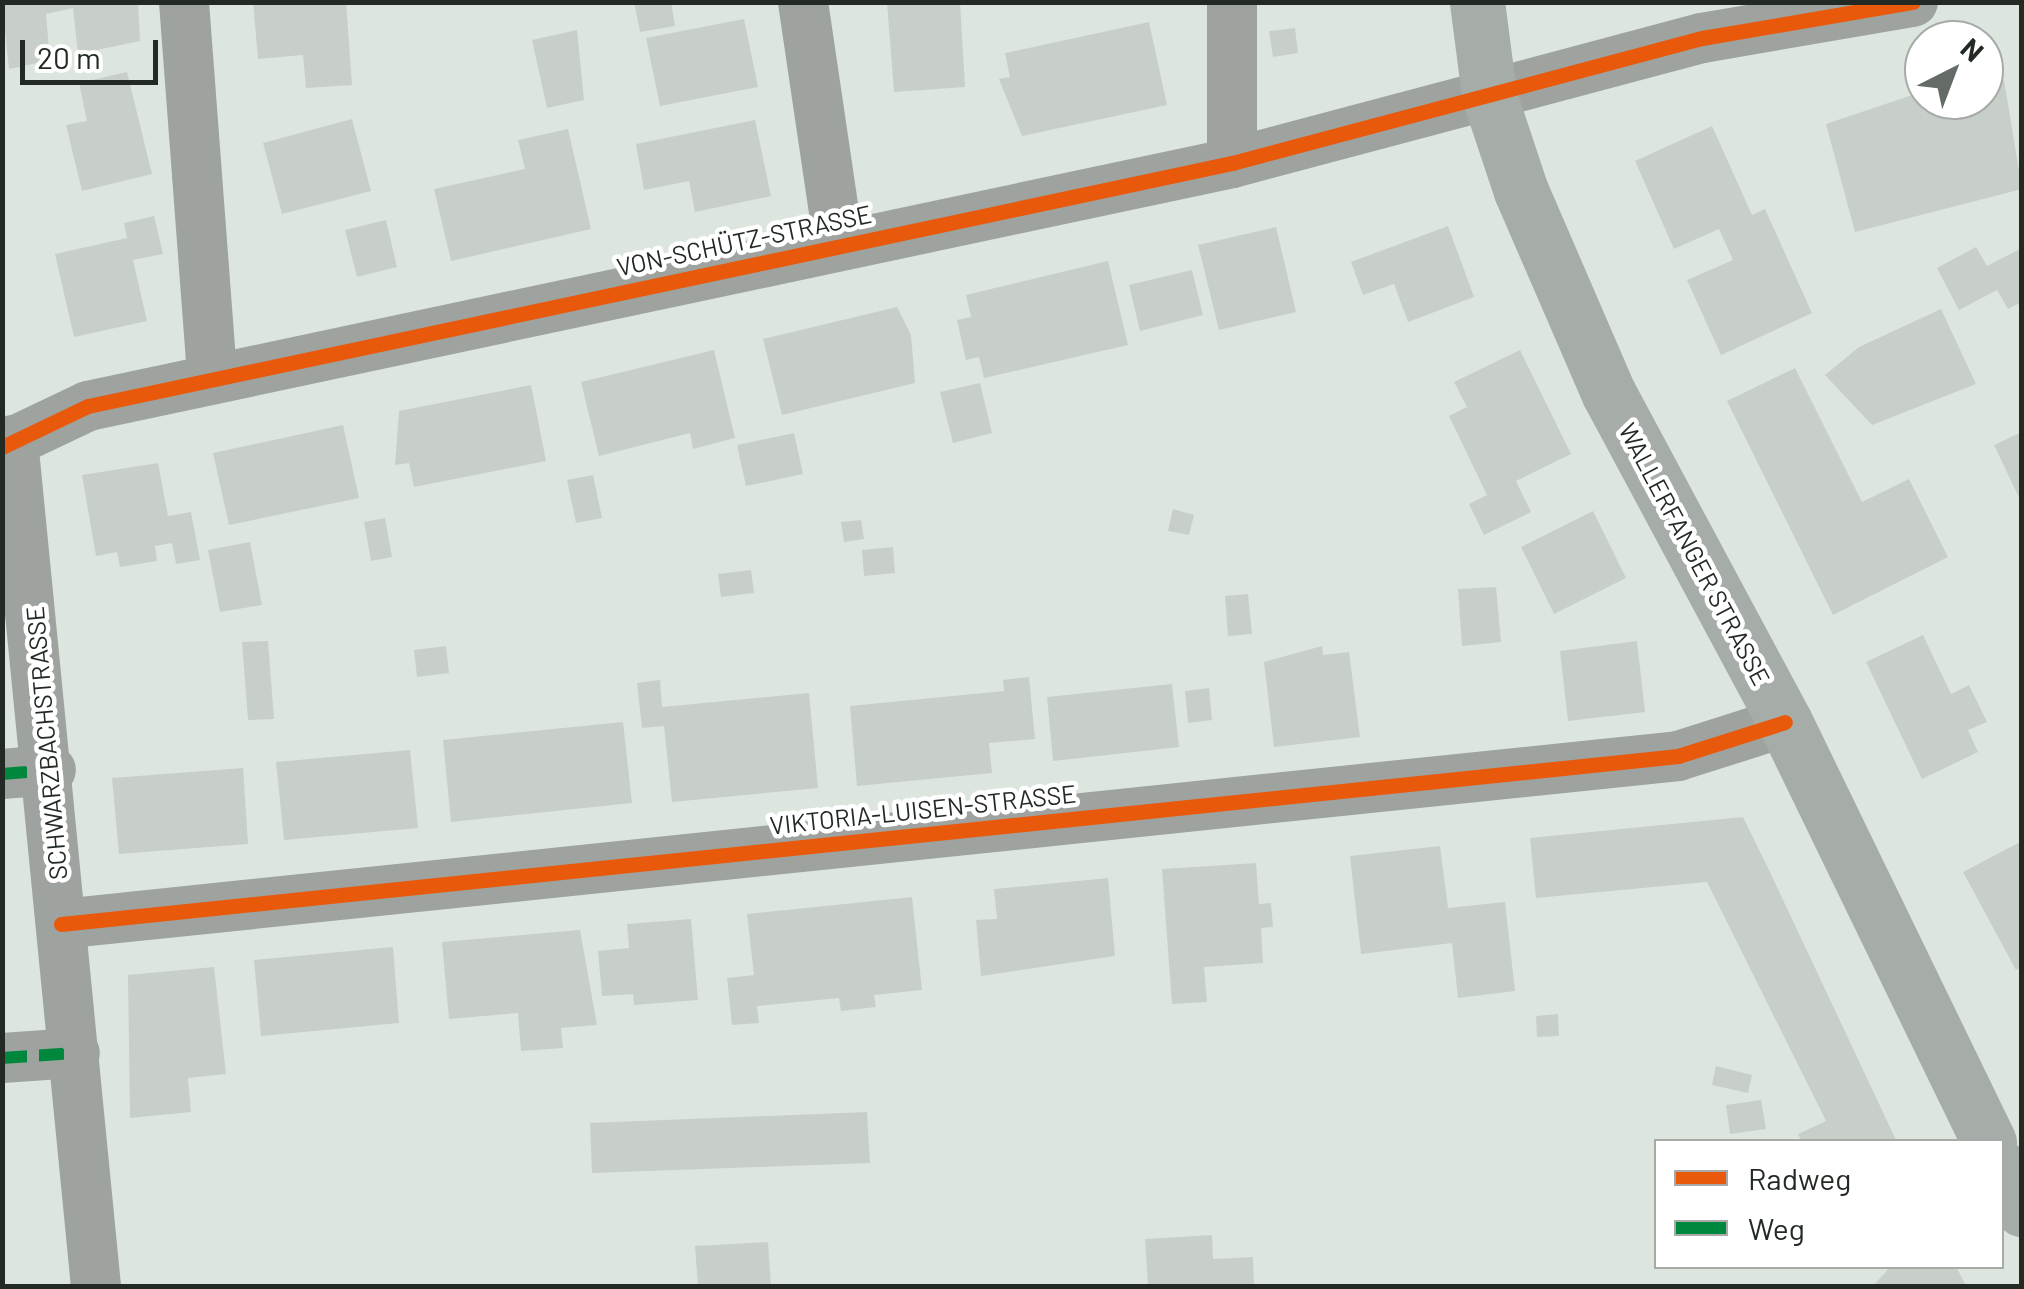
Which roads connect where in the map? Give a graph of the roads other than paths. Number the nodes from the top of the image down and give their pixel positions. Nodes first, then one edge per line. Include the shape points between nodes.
1 (184, 2) edge
2 (803, 2) edge
3 (1232, 2) edge
4 (1477, 2) edge
5 (1913, 2) edge
6 (1702, 20) edge
7 (1489, 94) junction
8 (1232, 163) junction
9 (839, 245) junction
10 (212, 378) junction
11 (8, 444) edge
12 (1785, 722) junction
13 (27, 772) edge
14 (62, 924) junction
15 (75, 1052) junction
16 (2, 1058) edge
17 (1988, 1139) edge
18 (2004, 1172) edge
19 (2022, 1209) edge
20 (96, 1286) edge

1 - 10 street
2 - 9 street
3 - 8 street
4 - 7 main road, WALLERFANGER STRASSE
5 - 6 street, VON-SCHÜTZ-STRASSE
6 - 7 street, VON-SCHÜTZ-STRASSE
7 - 8 street, VON-SCHÜTZ-STRASSE
7 - 12 main road, WALLERFANGER STRASSE via 1609,394
8 - 9 street, VON-SCHÜTZ-STRASSE
9 - 10 street, VON-SCHÜTZ-STRASSE
10 - 11 street, VON-SCHÜTZ-STRASSE via 88,406
11 - 13 street, SCHWARZBACHSTRASSE
12 - 14 street, VIKTORIA-LUISEN-STRASSE via 1678,756
12 - 17 main road, WALLERFANGER STRASSE
13 - 14 street, SCHWARZBACHSTRASSE
14 - 15 street, SCHWARZBACHSTRASSE
15 - 16 street
15 - 20 street, SCHWARZBACHSTRASSE
18 - 19 main road

